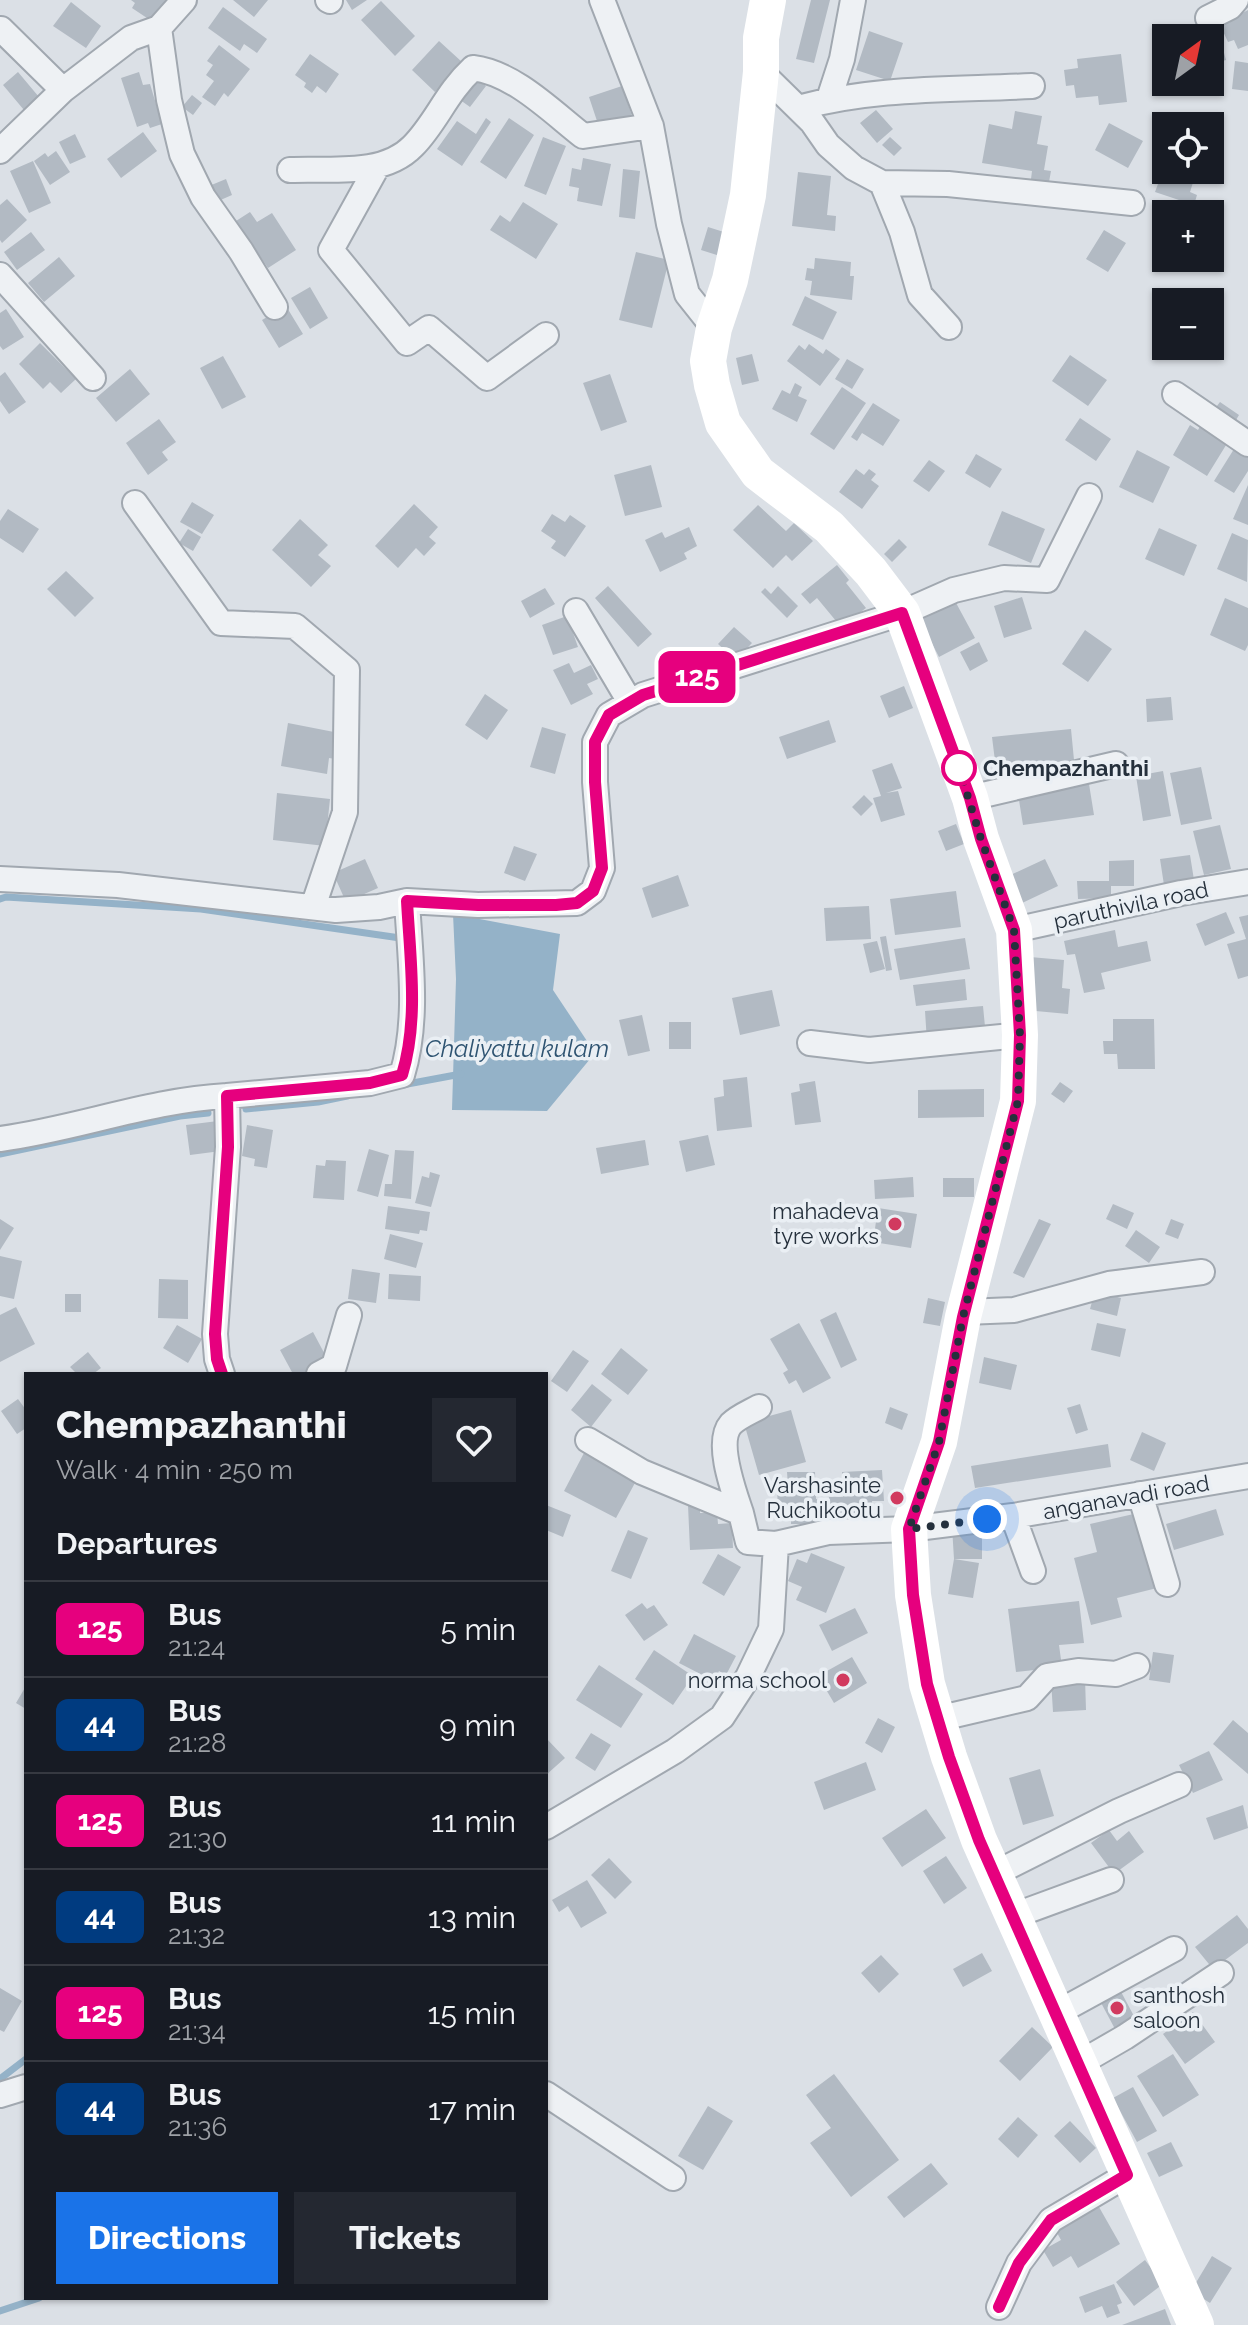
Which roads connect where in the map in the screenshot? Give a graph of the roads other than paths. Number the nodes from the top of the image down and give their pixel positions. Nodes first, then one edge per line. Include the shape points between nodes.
1 (184, 0) edge
2 (602, 0) edge
3 (768, 0) edge
4 (853, 0) edge
5 (1236, 0) edge
6 (1208, 18) dead end
7 (159, 28) junction
8 (1, 29) edge
9 (761, 72) junction
10 (1032, 86) dead end
11 (63, 90) junction
12 (829, 99) junction
13 (798, 108) junction
14 (651, 126) junction
15 (0, 151) edge
16 (377, 167) junction
17 (290, 170) dead end
18 (882, 183) junction
19 (1132, 203) dead end
20 (0, 275) edge
21 (275, 307) dead end
22 (949, 327) dead end
23 (714, 328) junction
24 (546, 335) dead end
25 (93, 378) dead end
26 (1175, 394) dead end
27 (1248, 444) edge
28 (1089, 496) dead end
29 (135, 503) dead end
30 (576, 611) dead end
31 (902, 613) junction
32 (630, 702) junction
33 (1116, 764) dead end
34 (970, 798) junction
35 (0, 879) edge
36 (1248, 882) edge
37 (407, 901) junction
38 (313, 907) junction
39 (1014, 930) junction
40 (1020, 1035) junction
41 (810, 1043) dead end
42 (227, 1096) junction
43 (0, 1139) edge
44 (1202, 1272) dead end
45 (965, 1312) junction
46 (349, 1315) dead end
47 (221, 1372) edge
48 (323, 1372) edge
49 (759, 1407) dead end
50 (588, 1440) dead end
51 (1248, 1476) edge
52 (1140, 1494) junction
53 (741, 1513) junction
54 (1013, 1516) junction
55 (909, 1529) junction
56 (776, 1544) junction
57 (1033, 1571) dead end
58 (1167, 1584) dead end
59 (1137, 1666) dead end
60 (937, 1719) junction
61 (1179, 1785) dead end
62 (548, 1826) edge
63 (994, 1874) junction
64 (1111, 1880) dead end
65 (1013, 1916) junction
66 (1174, 1949) dead end
67 (1221, 1973) dead end
68 (1055, 2014) junction
69 (1080, 2063) junction
70 (24, 2088) edge
71 (0, 2095) edge
72 (548, 2095) edge
73 (1127, 2175) junction
74 (673, 2178) dead end
75 (999, 2307) dead end
76 (1196, 2325) edge

1 - 7 street
2 - 14 street
3 - 9 main road
4 - 12 street
5 - 6 street
7 - 11 street via 131,38
7 - 21 street via 182,154 203,197
8 - 11 street
9 - 13 street
9 - 23 main road via 748,195
10 - 12 street
11 - 15 street
12 - 13 street
13 - 18 street via 837,153
14 - 16 street via 583,136 491,70 473,68 414,146
14 - 23 street via 687,294
16 - 17 street
16 - 24 street via 331,250 407,343 429,328 487,378
18 - 19 street via 948,184
18 - 22 street via 920,295
20 - 25 street
23 - 31 main road via 708,361 723,423 758,473 829,527
26 - 27 street
28 - 31 street via 1047,580 1004,578 954,590
29 - 38 street via 221,623 295,626 347,670 345,812
30 - 32 street
31 - 32 street
31 - 34 main road
32 - 37 street via 609,715 595,742 602,868 593,891 577,903 556,905
33 - 34 street
34 - 39 main road
35 - 38 street via 118,885
36 - 39 street, paruthivila road
37 - 38 street via 350,909
37 - 42 street via 412,1022 402,1075 370,1083
39 - 40 main road
40 - 41 street via 869,1050
40 - 45 main road via 1018,1101
42 - 43 street via 142,1108
42 - 47 street via 215,1334
44 - 45 street via 1109,1284 1014,1310
45 - 55 main road via 939,1442
46 - 48 street via 334,1366
49 - 53 street via 733,1422 724,1434
50 - 53 street via 642,1472
51 - 52 street, anganavadi road
52 - 54 street, anganavadi road
52 - 58 street
53 - 56 street via 748,1542
54 - 55 street, anganavadi road
54 - 57 street
55 - 56 street, anganavadi road via 828,1532
55 - 60 main road via 913,1595
56 - 62 street via 771,1629 722,1717
59 - 60 street via 1116,1674 1078,1671 1047,1676 1027,1698
60 - 63 main road
61 - 63 street
63 - 65 main road
64 - 65 street
65 - 68 main road
66 - 68 street
67 - 69 street
68 - 69 main road
69 - 73 main road
70 - 71 street
72 - 74 street
73 - 75 street via 1051,2220 1019,2263
73 - 76 main road

